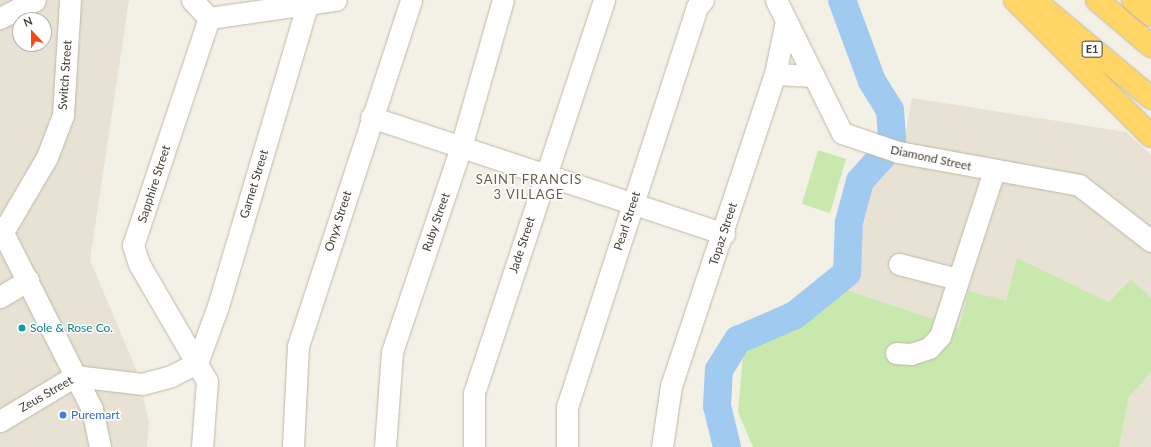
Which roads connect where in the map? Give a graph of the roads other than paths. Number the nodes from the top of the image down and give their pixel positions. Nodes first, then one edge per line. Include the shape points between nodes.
1 (35, 0) edge
2 (192, 0) edge
3 (336, 0) edge
4 (411, 0) edge
5 (503, 0) edge
6 (604, 0) edge
7 (703, 0) edge
8 (776, 0) edge
9 (1015, 0) edge
10 (1034, 0) edge
11 (1097, 0) edge
12 (1133, 0) edge
13 (66, 1) edge
14 (308, 3) junction
15 (1151, 15) edge
16 (0, 18) edge
17 (209, 18) junction
18 (786, 21) junction
19 (1151, 46) edge
20 (775, 74) junction
21 (814, 76) junction
22 (1151, 98) edge
23 (372, 117) junction
24 (1151, 136) edge
25 (461, 147) junction
26 (994, 171) junction
27 (545, 174) junction
28 (633, 202) junction
29 (1, 229) edge
30 (724, 234) junction
31 (1151, 241) edge
32 (900, 264) dead end
33 (958, 279) junction
34 (28, 280) junction
35 (0, 297) edge
36 (896, 352) dead end
37 (197, 363) junction
38 (75, 376) junction
39 (0, 421) edge
40 (100, 447) edge
41 (202, 447) edge
42 (292, 447) edge
43 (385, 447) edge
44 (474, 447) edge
45 (567, 447) edge
46 (662, 447) edge

1 - 16 street
2 - 17 street
3 - 14 street
4 - 23 street, Onyx Street
5 - 25 street, Ruby Street
6 - 27 street, Jade Street
7 - 28 street, Pearl Street via 697,6
8 - 18 street, Diamond Street
9 - 24 highway
10 - 22 highway, E1
11 - 19 highway
12 - 15 highway
13 - 29 street, Switch Street via 63,115 47,157
14 - 17 street
14 - 37 street, Garnet Street via 218,306
17 - 37 street, Sapphire Street via 134,245 139,264
18 - 20 street, Topaz Street
18 - 21 street, Diamond Street
20 - 21 street
20 - 30 street, Topaz Street
21 - 26 street, Diamond Street via 842,133 874,146
23 - 25 street
23 - 42 street, Onyx Street via 298,346
25 - 27 street
25 - 43 street, Ruby Street via 392,352
26 - 31 street, Diamond Street via 1079,185
26 - 33 street
27 - 28 street
27 - 44 street, Jade Street via 474,392
28 - 30 street
28 - 45 street, Pearl Street via 567,407
29 - 34 street
30 - 46 street, Topaz Street via 671,386
32 - 33 street
33 - 36 street via 940,336 929,348 910,354
34 - 35 street
34 - 38 street
37 - 38 street, Zeus Street via 172,376 142,384
37 - 41 street via 207,381
38 - 39 street, Zeus Street
38 - 40 street via 92,409

